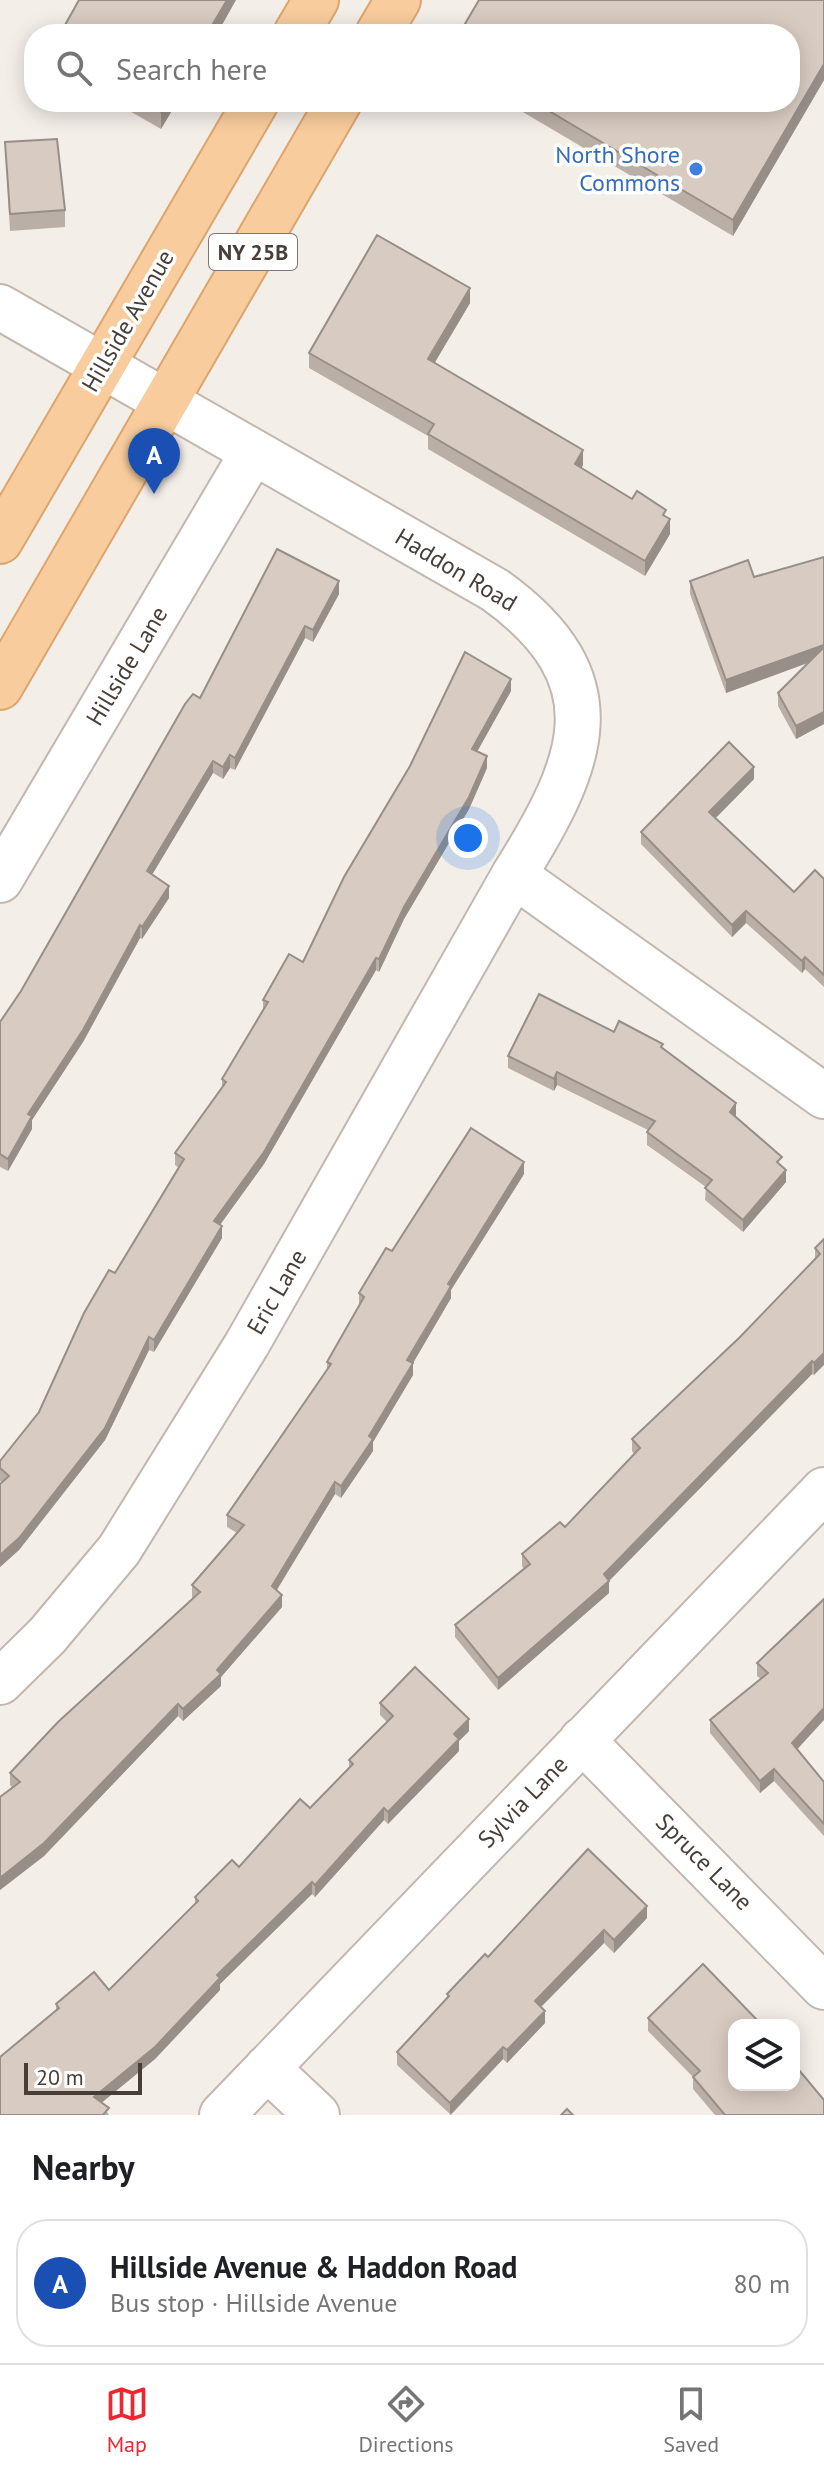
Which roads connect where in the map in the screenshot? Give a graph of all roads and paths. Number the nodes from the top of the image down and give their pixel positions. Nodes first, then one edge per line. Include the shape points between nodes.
1 (316, 0) edge
2 (398, 0) edge
3 (302, 24) edge
4 (384, 24) edge
5 (252, 112) edge
6 (332, 112) edge
7 (0, 307) edge
8 (133, 383) junction
9 (253, 452) junction
10 (0, 541) edge
11 (0, 687) edge
12 (514, 875) junction
13 (0, 880) edge
14 (824, 1096) edge
15 (824, 1490) edge
16 (0, 1682) edge
17 (582, 1740) junction
18 (824, 1987) edge
19 (267, 2068) junction
20 (222, 2115) edge
21 (317, 2115) edge

1 - 3 main road
2 - 4 main road
5 - 8 main road, Hillside Avenue / NY 25B
6 - 8 main road, Hillside Avenue / NY 25B
7 - 8 street, Haddon Road
8 - 9 street, Haddon Road
8 - 10 main road, Hillside Avenue / NY 25B
8 - 11 main road, Hillside Avenue / NY 25B
9 - 12 street, Haddon Road via 495,590 530,615 555,644 572,676 578,705 575,757 552,813
9 - 13 street, Hillside Lane
12 - 14 street
12 - 16 street, Eric Lane via 247,1344 119,1550 47,1636
15 - 17 street, Sylvia Lane
17 - 18 street, Spruce Lane
17 - 19 street, Sylvia Lane
19 - 20 street, Sylvia Lane
19 - 21 street

